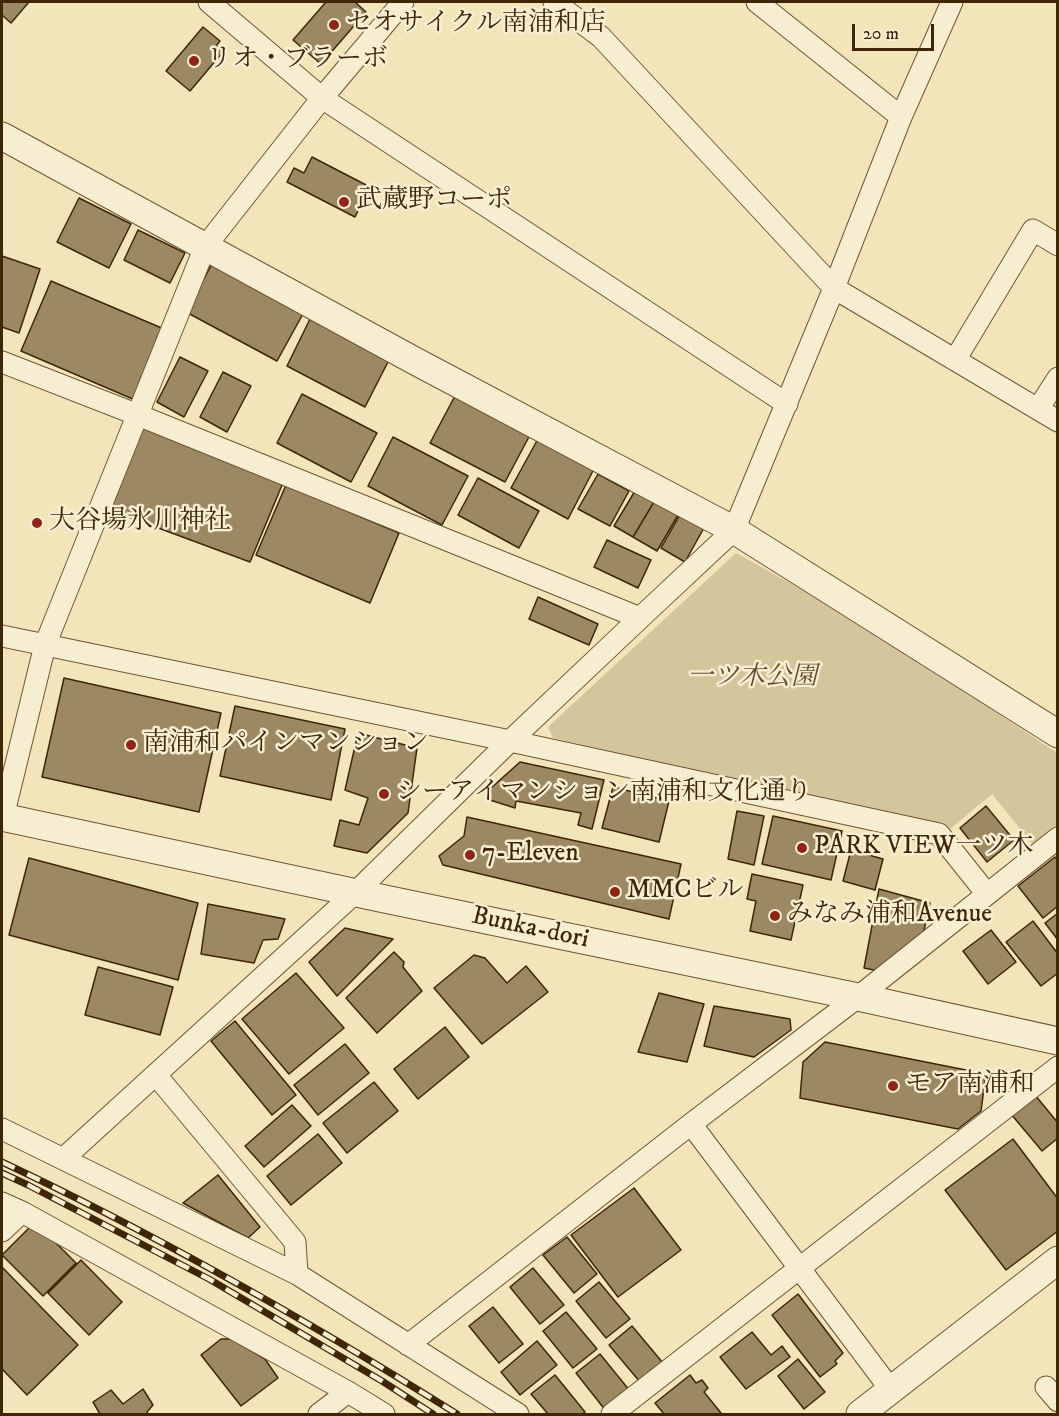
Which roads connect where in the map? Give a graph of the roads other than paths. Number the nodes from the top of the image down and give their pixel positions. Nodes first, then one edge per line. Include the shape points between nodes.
1 (209, 2) edge
2 (403, 2) edge
3 (554, 2) edge
4 (757, 2) edge
5 (952, 2) edge
6 (322, 98) junction
7 (901, 117) junction
8 (2, 136) edge
9 (1058, 245) edge
10 (205, 246) junction
11 (834, 288) junction
12 (955, 360) junction
13 (2, 362) edge
14 (1058, 378) edge
15 (787, 404) junction
16 (1038, 409) junction
17 (138, 416) junction
18 (1058, 421) edge
19 (734, 530) junction
20 (640, 618) junction
21 (2, 636) edge
22 (45, 645) junction
23 (1058, 734) edge
24 (510, 741) junction
25 (2, 818) edge
26 (1058, 838) edge
27 (356, 892) junction
28 (987, 894) junction
29 (858, 997) junction
30 (1058, 1041) edge
31 (1058, 1068) edge
32 (156, 1075) junction
33 (692, 1124) junction
34 (2, 1129) edge
35 (64, 1158) junction
36 (2, 1203) edge
37 (22, 1212) junction
38 (2, 1232) edge
39 (1058, 1260) edge
40 (800, 1269) junction
41 (297, 1274) junction
42 (408, 1345) junction
43 (891, 1390) junction
44 (348, 1392) junction
45 (319, 1414) edge
46 (384, 1414) edge
47 (518, 1414) edge
48 (612, 1414) edge
49 (860, 1414) edge

1 - 6 street
2 - 6 street
3 - 11 street via 601,37
4 - 7 street
5 - 7 street
6 - 10 street
6 - 15 street
7 - 11 street
8 - 10 street
9 - 12 street via 1033,230
10 - 17 street
10 - 19 street
11 - 12 street
11 - 15 street
12 - 16 street
13 - 17 street
14 - 16 street
15 - 19 street
16 - 18 street
17 - 20 street
17 - 22 street
19 - 20 street
19 - 23 street
20 - 24 street
21 - 22 street
22 - 24 street
22 - 25 street
24 - 27 street
24 - 28 street via 939,834
25 - 27 street, Bunka-dori
26 - 28 street
27 - 29 street, Bunka-dori
27 - 32 street
28 - 29 street
29 - 30 street, Bunka-dori
29 - 33 street
31 - 40 street
32 - 35 street
32 - 41 street via 295,1242
33 - 40 street
33 - 42 street
34 - 35 street
35 - 41 street
36 - 37 street
37 - 38 street
37 - 44 street
39 - 43 street
40 - 43 street
40 - 48 street
41 - 42 street
42 - 47 street
43 - 49 street
44 - 45 street
44 - 46 street

